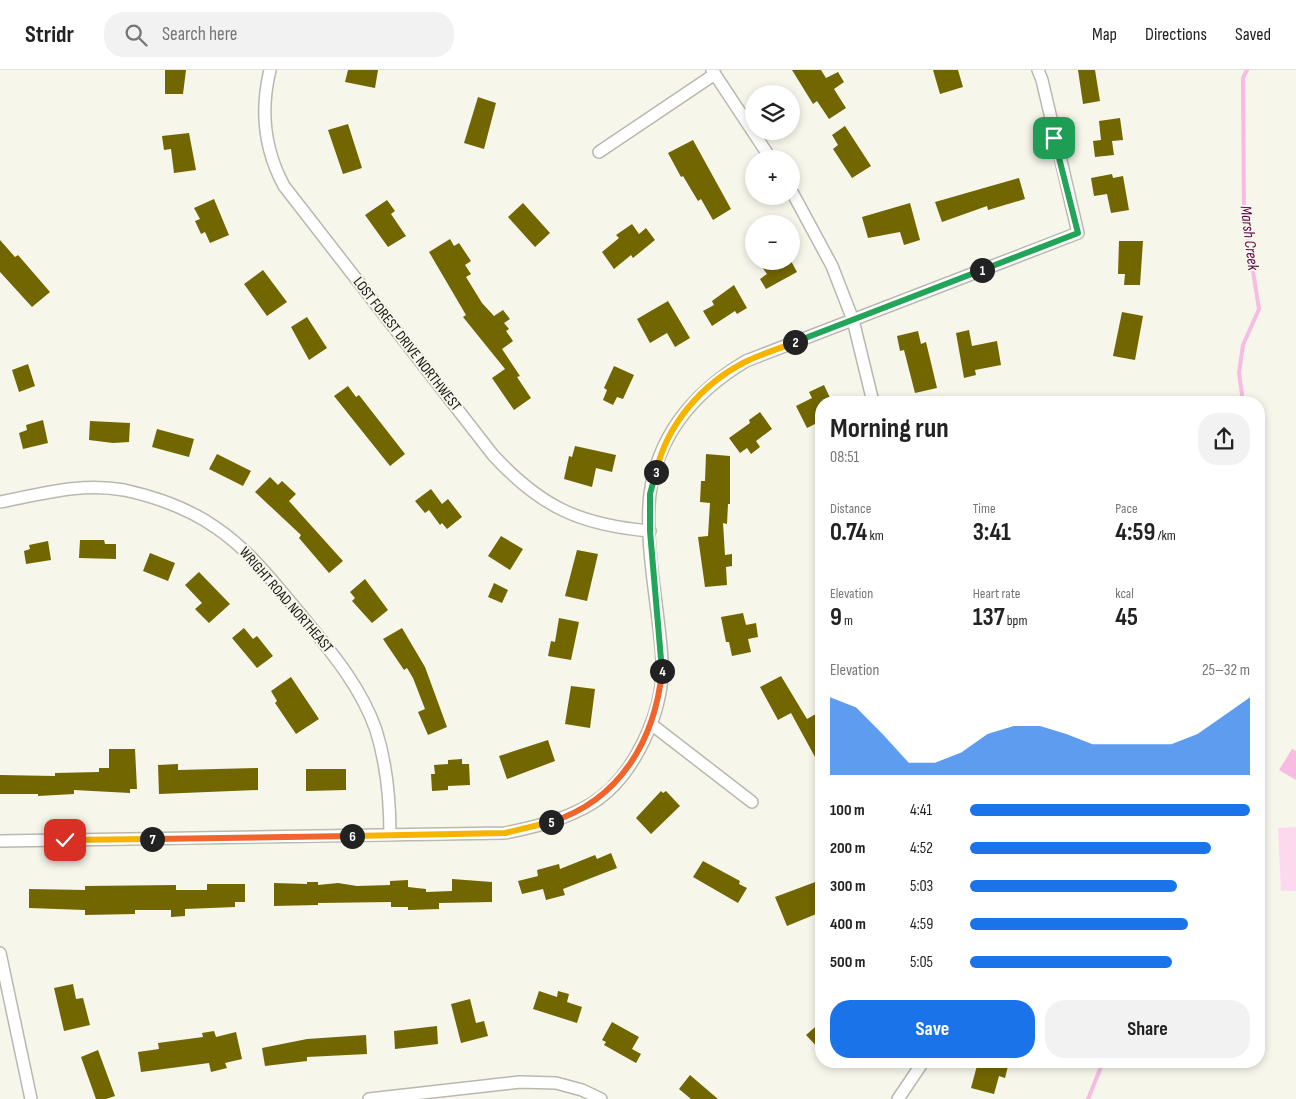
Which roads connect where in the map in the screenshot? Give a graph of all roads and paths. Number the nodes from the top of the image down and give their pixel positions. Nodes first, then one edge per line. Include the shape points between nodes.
1 (270, 70) edge
2 (1038, 70) edge
3 (713, 72) edge
4 (765, 150) edge
5 (599, 152) dead end
6 (799, 205) edge
7 (853, 320) junction
8 (872, 396) edge
9 (0, 502) edge
10 (650, 531) junction
11 (651, 724) junction
12 (752, 802) dead end
13 (390, 835) junction
14 (0, 842) edge
15 (0, 953) edge
16 (919, 1068) edge
17 (31, 1099) edge
18 (369, 1099) edge
19 (602, 1099) edge
20 (898, 1099) edge

1 - 10 street, LOST FOREST DRIVE NORTHWEST via 264,112 266,135 270,157 284,186 493,455 514,478 544,501 577,517 612,528
2 - 7 street via 1078,233
3 - 4 street
3 - 5 street
6 - 7 street via 832,266
7 - 8 street
7 - 10 street via 746,361 720,376 698,396 674,427 659,459 650,494
9 - 13 street, WRIGHT ROAD NORTHEAST via 68,488 122,490 185,510 237,544 264,570 334,655 361,696 385,764
10 - 11 street via 662,662 660,694
11 - 12 street
11 - 13 street via 637,754 615,783 592,803 563,818 505,833
13 - 14 street
15 - 17 street
16 - 20 street
18 - 19 street via 520,1082 556,1084

